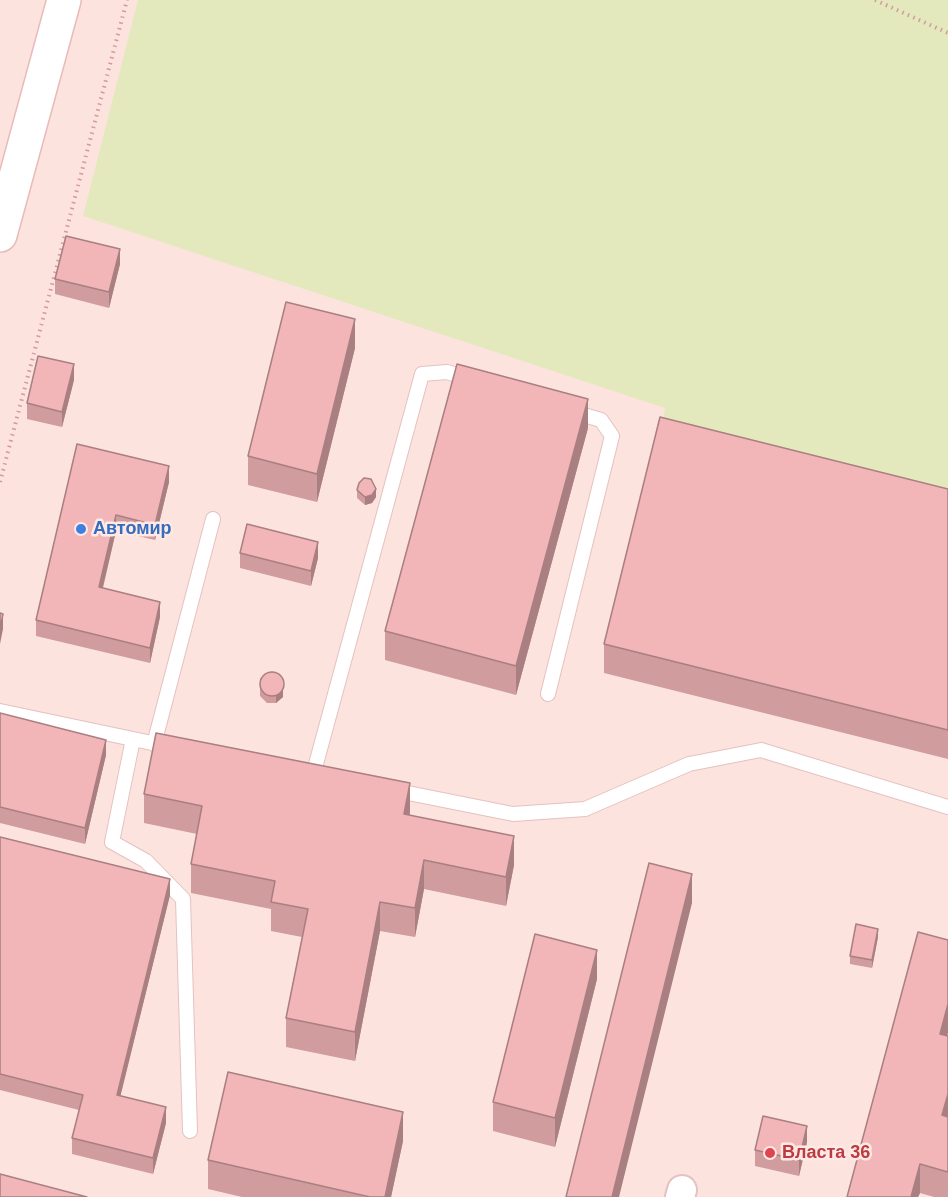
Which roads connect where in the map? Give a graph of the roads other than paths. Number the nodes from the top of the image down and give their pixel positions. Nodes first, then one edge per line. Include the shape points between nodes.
1 (64, 0) edge
2 (0, 236) edge
3 (491, 386) edge
4 (557, 406) edge
5 (213, 519) dead end
6 (548, 694) dead end
7 (0, 711) edge
8 (133, 739) junction
9 (154, 744) junction
10 (188, 750) edge
11 (313, 775) edge
12 (384, 788) edge
13 (948, 807) edge
14 (190, 1131) dead end

1 - 2 main road
3 - 11 lane via 447,372 422,374
4 - 6 lane via 601,420 612,436
5 - 9 lane
7 - 8 lane
8 - 9 lane
8 - 14 lane via 112,842 146,861 183,899
9 - 10 lane
12 - 13 lane via 513,814 585,809 689,764 761,750

